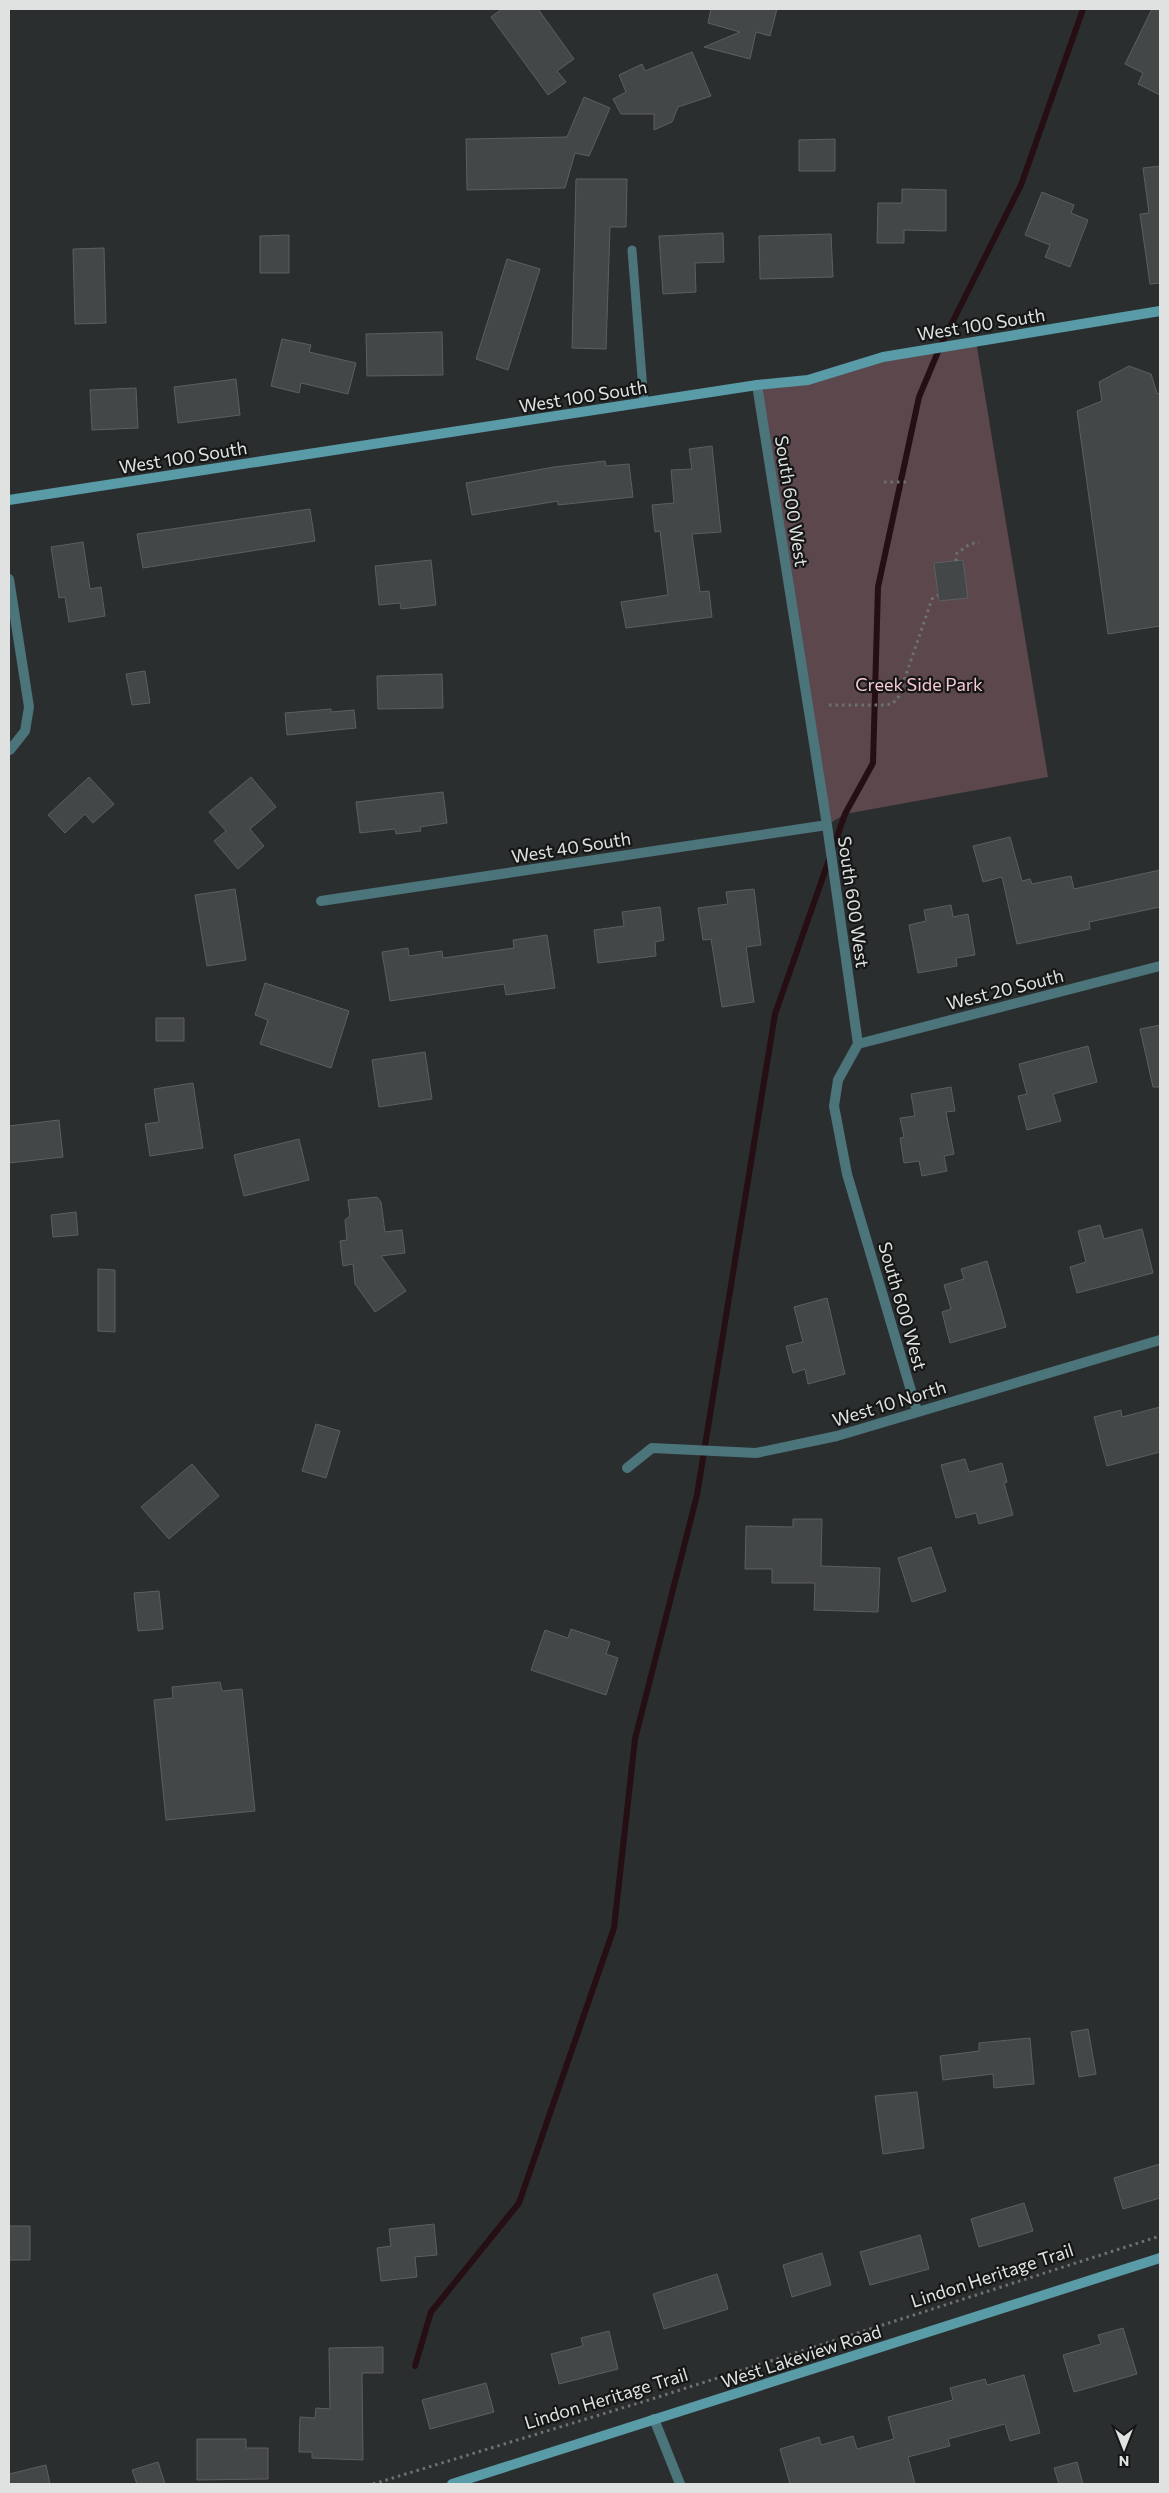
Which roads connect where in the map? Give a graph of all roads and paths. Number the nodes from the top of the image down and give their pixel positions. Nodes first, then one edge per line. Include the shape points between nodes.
1 (632, 250) dead end
2 (1160, 311) edge
3 (757, 385) junction
4 (644, 403) junction
5 (884, 482) dead end
6 (909, 482) dead end
7 (9, 500) edge
8 (979, 542) dead end
9 (956, 561) dead end
10 (9, 579) edge
11 (938, 595) dead end
12 (829, 705) dead end
13 (10, 750) dead end
14 (827, 825) junction
15 (321, 901) dead end
16 (1160, 966) edge
17 (858, 1044) junction
18 (1160, 1340) edge
19 (917, 1412) junction
20 (627, 1468) dead end
21 (1160, 2236) edge
22 (1160, 2258) edge
23 (654, 2419) junction
24 (373, 2484) edge
25 (452, 2484) edge
26 (680, 2484) edge

1 - 4 lane
2 - 3 street, West 100 South via 883,357 808,380
3 - 4 street, West 100 South
3 - 14 street, South 600 West
4 - 7 street, West 100 South
5 - 6 path
8 - 9 path via 957,553
10 - 13 street via 29,706 25,731
11 - 12 path via 932,599 898,698 892,704 883,705
14 - 15 street, West 40 South
14 - 17 street, South 600 West
16 - 17 street, West 20 South
17 - 19 street, South 600 West via 838,1080 834,1106 847,1174
18 - 19 street, West 10 North
19 - 20 street, West 10 North via 837,1436 756,1453 652,1448
21 - 24 path, Lindon Heritage Trail via 655,2398
22 - 23 street, West Lakeview Road
23 - 25 street, West Lakeview Road
23 - 26 street

